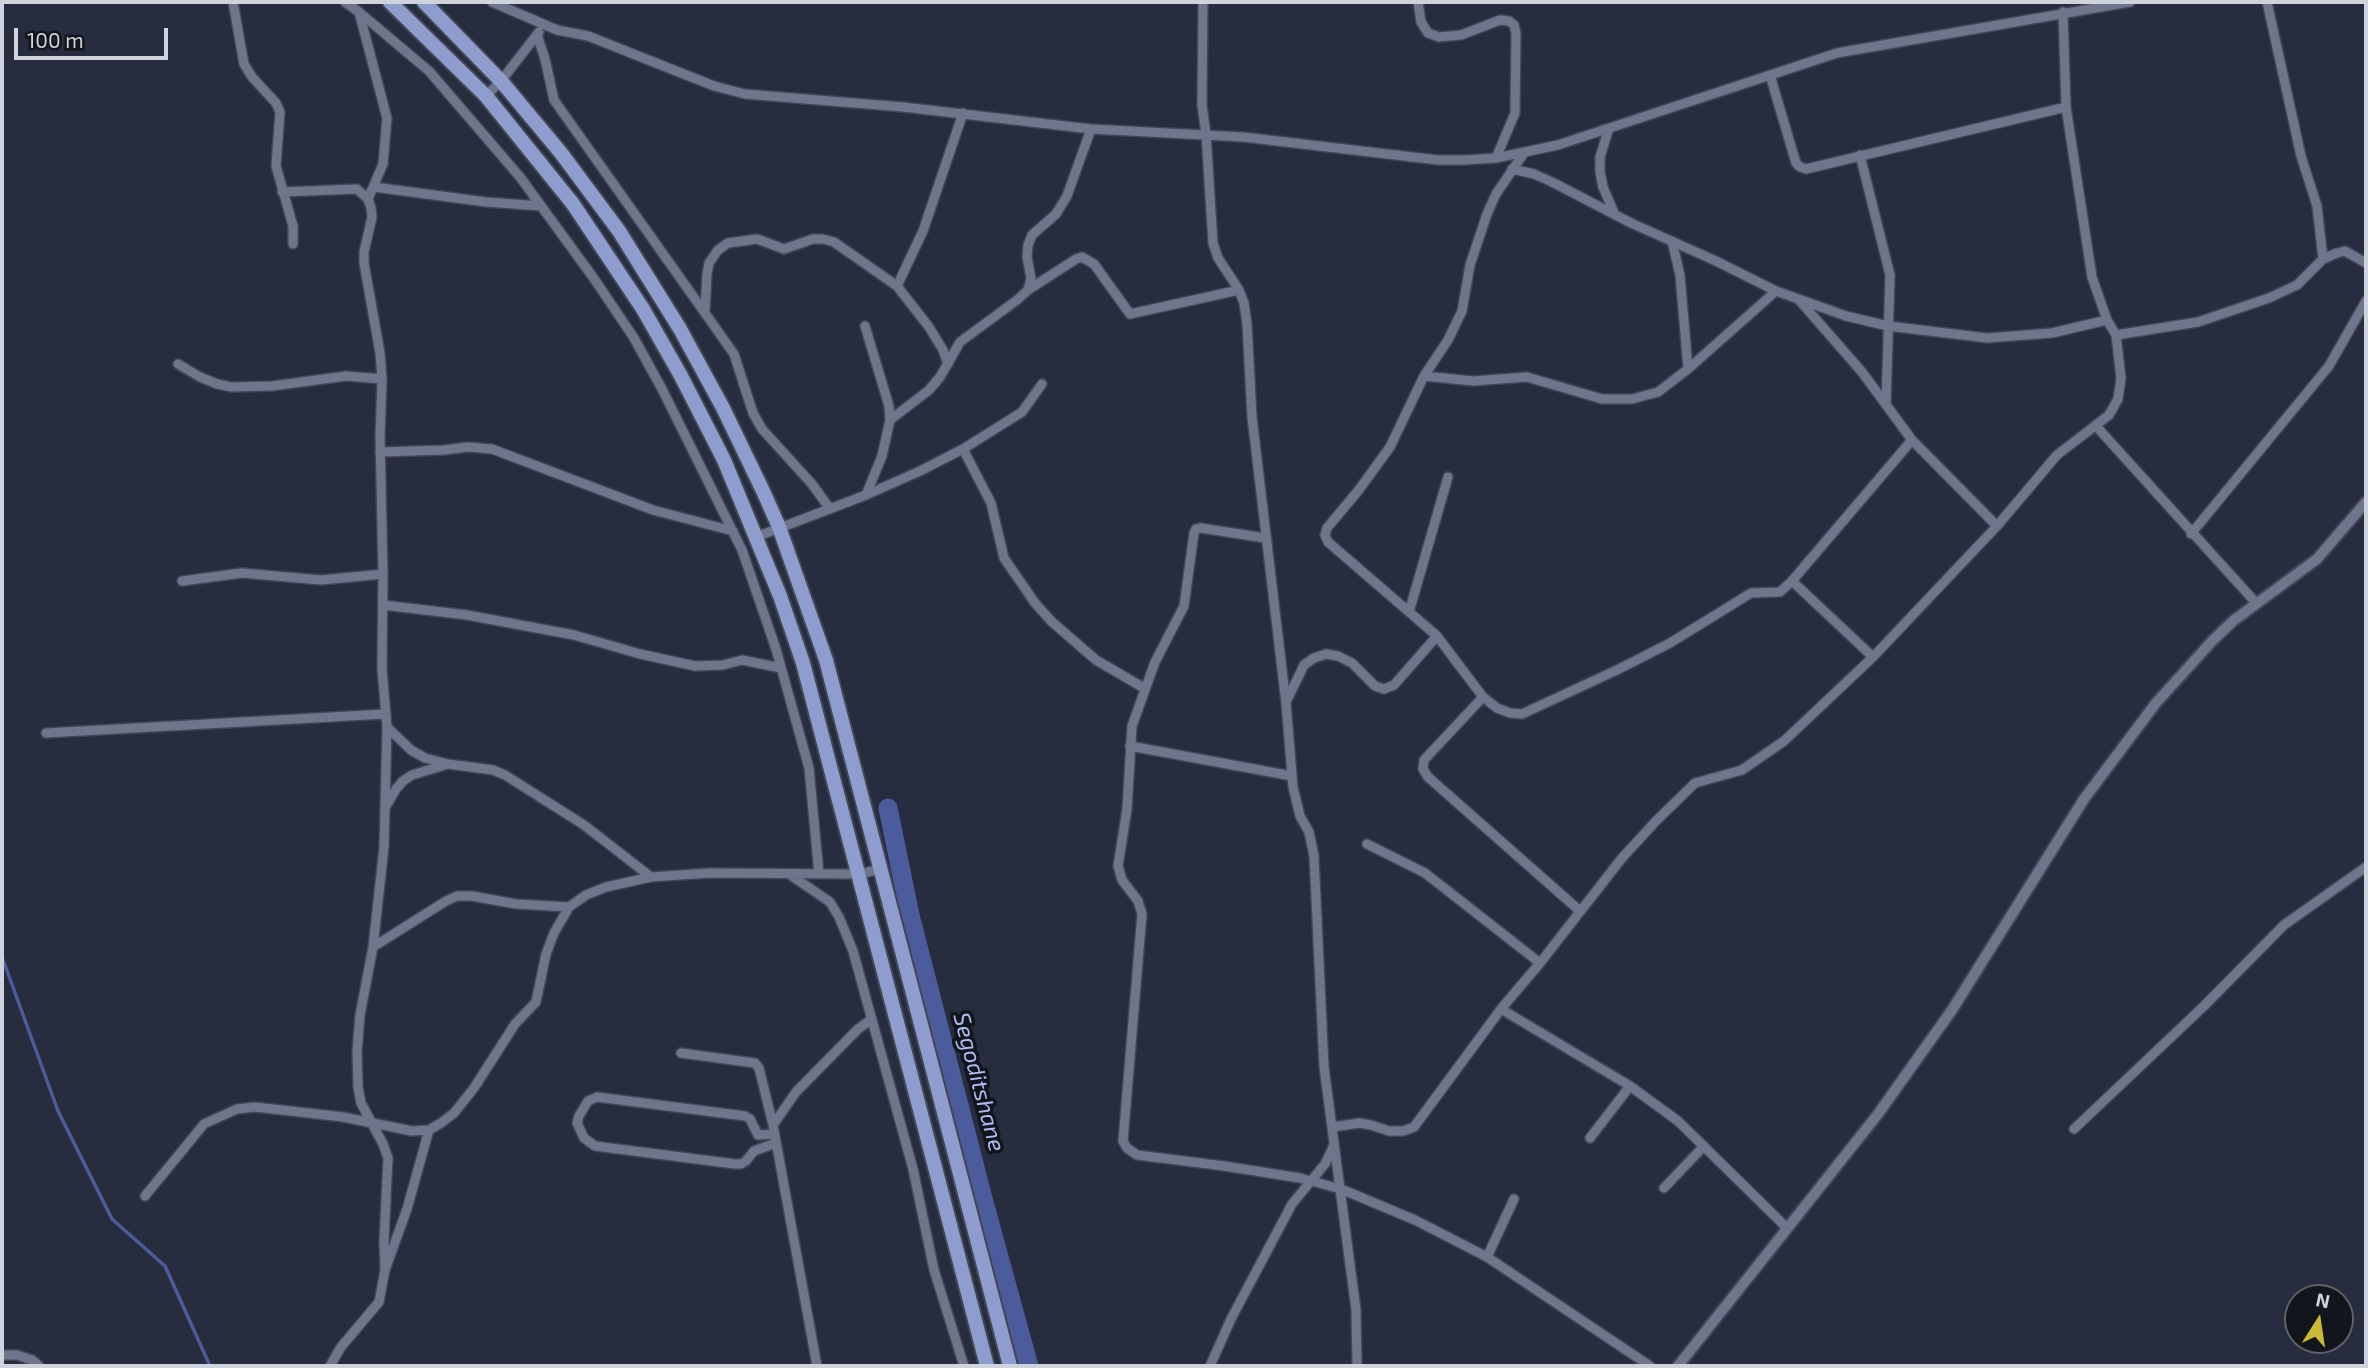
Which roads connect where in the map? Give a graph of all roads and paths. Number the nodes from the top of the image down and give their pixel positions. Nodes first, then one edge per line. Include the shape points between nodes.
1 (233, 2) edge
2 (345, 2) edge
3 (390, 2) edge
4 (424, 2) edge
5 (492, 2) edge
6 (1203, 2) edge
7 (1418, 2) edge
8 (2130, 2) edge
9 (2267, 2) edge
10 (2083, 6) edge
11 (359, 12) junction
12 (2063, 12) junction
13 (545, 25) junction
14 (537, 35) junction
15 (1770, 75) junction
16 (501, 81) junction
17 (486, 96) junction
18 (2066, 107) junction
19 (963, 113) junction
20 (1609, 128) junction
21 (1091, 129) junction
22 (1206, 134) junction
23 (1524, 153) junction
24 (1860, 155) junction
25 (1496, 158) junction
26 (1512, 169) junction
27 (374, 187) junction
28 (282, 192) junction
29 (368, 199) junction
30 (541, 206) junction
31 (1615, 215) junction
32 (1672, 241) junction
33 (293, 244) dead end
34 (2323, 259) junction
35 (2366, 263) edge
36 (897, 286) junction
37 (1028, 290) junction
38 (1239, 290) junction
39 (1776, 291) junction
40 (1798, 299) junction
41 (2366, 301) edge
42 (705, 311) junction
43 (2107, 320) junction
44 (865, 326) dead end
45 (1888, 326) junction
46 (2116, 335) junction
47 (178, 364) dead end
48 (948, 364) junction
49 (1688, 369) junction
50 (1424, 376) junction
51 (383, 379) junction
52 (1042, 384) dead end
53 (1886, 406) junction
54 (890, 420) junction
55 (2096, 426) junction
56 (1912, 440) junction
57 (963, 449) junction
58 (380, 452) junction
59 (1448, 477) dead end
60 (866, 495) junction
61 (2366, 502) edge
62 (830, 509) junction
63 (1997, 526) junction
64 (779, 527) junction
65 (733, 531) junction
66 (2191, 534) junction
67 (756, 537) junction
68 (1265, 538) junction
69 (383, 574) junction
70 (181, 580) dead end
71 (1792, 580) junction
72 (2257, 604) junction
73 (383, 605) junction
74 (1409, 612) junction
75 (1437, 636) junction
76 (1873, 657) junction
77 (781, 668) junction
78 (1144, 688) junction
79 (1483, 697) junction
80 (1286, 703) junction
81 (385, 715) junction
82 (387, 727) junction
83 (46, 733) dead end
84 (1130, 746) junction
85 (448, 764) junction
86 (1292, 776) junction
87 (860, 789) junction
88 (838, 794) junction
89 (384, 809) junction
90 (1367, 844) dead end
91 (2366, 867) edge
92 (881, 869) junction
93 (787, 873) junction
94 (819, 874) junction
95 (859, 874) junction
96 (651, 877) junction
97 (569, 907) junction
98 (1580, 911) junction
99 (373, 947) junction
100 (1540, 963) junction
101 (1501, 1009) junction
102 (872, 1019) junction
103 (681, 1053) dead end
104 (1630, 1086) junction
105 (371, 1124) junction
106 (1333, 1127) junction
107 (2074, 1129) dead end
108 (429, 1130) junction
109 (774, 1134) junction
110 (1590, 1138) dead end
111 (1335, 1143) junction
112 (1704, 1146) junction
113 (1311, 1180) junction
114 (1664, 1188) dead end
115 (1341, 1189) junction
116 (145, 1196) dead end
117 (1514, 1199) dead end
118 (1787, 1228) junction
119 (1487, 1257) junction
120 (386, 1270) junction
121 (2, 1355) edge
122 (39, 1366) edge
123 (330, 1366) edge
124 (817, 1366) edge
125 (964, 1366) edge
126 (988, 1366) edge
127 (1010, 1366) edge
128 (1210, 1366) edge
129 (1357, 1366) edge
130 (1650, 1366) edge
131 (1678, 1366) edge

1 - 28 street via 244,64 280,112 275,157
2 - 11 street
3 - 17 main road
4 - 16 main road
5 - 13 street
6 - 22 street via 1201,93
7 - 25 street via 1421,22 1428,33 1439,37 1461,35 1500,20 1514,25 1516,113
8 - 10 street
9 - 34 street via 2301,156 2317,206
10 - 12 street
11 - 27 street via 387,118 383,164
11 - 30 street via 429,71
12 - 15 street via 1837,53
12 - 18 street
13 - 14 street
13 - 19 street via 606,42 729,91
14 - 16 street
14 - 42 street via 554,100
15 - 20 street
15 - 24 street via 1800,167
16 - 17 street
16 - 64 main road via 596,198 663,298 723,408
17 - 67 main road via 573,204 643,309 724,460
18 - 24 street
18 - 43 street via 2092,277
19 - 21 street
19 - 36 street via 923,231
20 - 23 street
20 - 31 street via 1600,172
21 - 22 street
21 - 37 street via 1067,196 1028,245
22 - 25 street via 1438,160
22 - 38 street via 1213,243
23 - 25 street
23 - 26 street
24 - 45 street via 1888,261
26 - 31 street via 1552,182
26 - 50 street via 1487,214 1470,265 1462,311
27 - 29 street
27 - 30 street
28 - 29 street via 350,188
28 - 33 street via 293,226
29 - 51 street via 372,217 364,263
30 - 65 street via 634,338
31 - 32 street
32 - 39 street
32 - 49 street via 1680,275
34 - 35 street via 2345,251
34 - 46 street via 2297,285 2259,301 2198,322
36 - 42 street via 834,242 813,239 784,248 748,239 728,243 709,263
36 - 48 street via 929,327
37 - 38 street via 1082,257 1094,264 1130,314
37 - 48 street via 960,342
38 - 68 street via 1247,324 1251,417
39 - 40 street
39 - 49 street
40 - 45 street
40 - 53 street
41 - 66 street via 2329,366
42 - 62 street via 734,354 762,429
43 - 45 street via 2052,332 1987,338
43 - 46 street
44 - 54 street
45 - 53 street
46 - 55 street via 2122,378 2118,399
47 - 51 street via 231,387 346,376
48 - 54 street via 929,390
49 - 50 street via 1658,392 1617,401 1527,377 1473,381
50 - 74 street via 1390,447 1325,535
51 - 58 street
52 - 57 street via 1022,412
53 - 56 street
54 - 60 street
55 - 63 street via 2057,456
55 - 66 street
56 - 63 street
56 - 71 street
57 - 60 street
57 - 78 street via 991,503 1004,558 1034,603 1096,660
58 - 65 street via 492,449 653,510
58 - 69 street
59 - 74 street
60 - 62 street
61 - 72 street via 2318,559
62 - 64 street
63 - 76 street
64 - 67 street
64 - 87 main road via 826,660
65 - 77 street
66 - 72 street
67 - 88 main road via 792,626
68 - 78 street via 1196,529 1184,606
68 - 80 street
69 - 70 street via 321,580 242,573
69 - 73 street
71 - 76 street
71 - 79 street via 1780,592 1751,593 1670,643 1522,714 1497,708
72 - 118 street via 2194,659 2112,760 1952,1010 1878,1114
73 - 77 street via 574,635 695,666 742,660
73 - 81 street
74 - 75 street
75 - 79 street
75 - 80 street via 1394,685 1384,689 1338,656 1314,658 1304,664
76 - 98 street via 1753,764 1695,783 1622,858
77 - 94 street via 809,768
78 - 84 street
79 - 98 street via 1424,760 1423,769
80 - 86 street
81 - 82 street
81 - 83 street
82 - 85 street via 411,750
82 - 89 street
84 - 86 street
84 - 113 street via 1119,874 1142,914 1123,1141 1137,1155
85 - 89 street via 403,781
85 - 96 street via 505,775 584,825
86 - 106 street via 1314,856 1322,1038
87 - 88 main road
87 - 92 main road
88 - 95 main road
89 - 99 street
90 - 100 street via 1425,873
91 - 107 street via 2284,925
92 - 95 street
92 - 127 main road
93 - 94 street
93 - 96 street
93 - 102 street via 833,907 853,951
94 - 95 street
95 - 126 main road
96 - 97 street via 606,887
97 - 99 street via 457,896
97 - 108 street via 550,943 536,1002 515,1024 454,1113
98 - 100 street
99 - 105 street via 357,1052 359,1095
100 - 101 street
101 - 104 street
101 - 106 street via 1414,1127 1403,1131 1359,1124
102 - 109 street via 796,1092
102 - 125 street via 913,1169 934,1270
103 - 109 street via 755,1063
104 - 110 street
104 - 112 street
105 - 108 street
105 - 116 street via 285,1110 237,1109 204,1124
105 - 120 street via 388,1158
106 - 111 street
108 - 120 street
109 - 109 street via 758,1135 746,1116 597,1097 587,1101 578,1123 584,1138 595,1146 735,1164 746,1161
109 - 124 street
111 - 113 street
111 - 115 street
112 - 114 street
112 - 118 street
113 - 115 street
113 - 128 street via 1268,1248
115 - 119 street
115 - 129 street via 1356,1310
117 - 119 street
118 - 131 street
119 - 130 street
120 - 123 street via 379,1302
121 - 122 street via 17,1355

